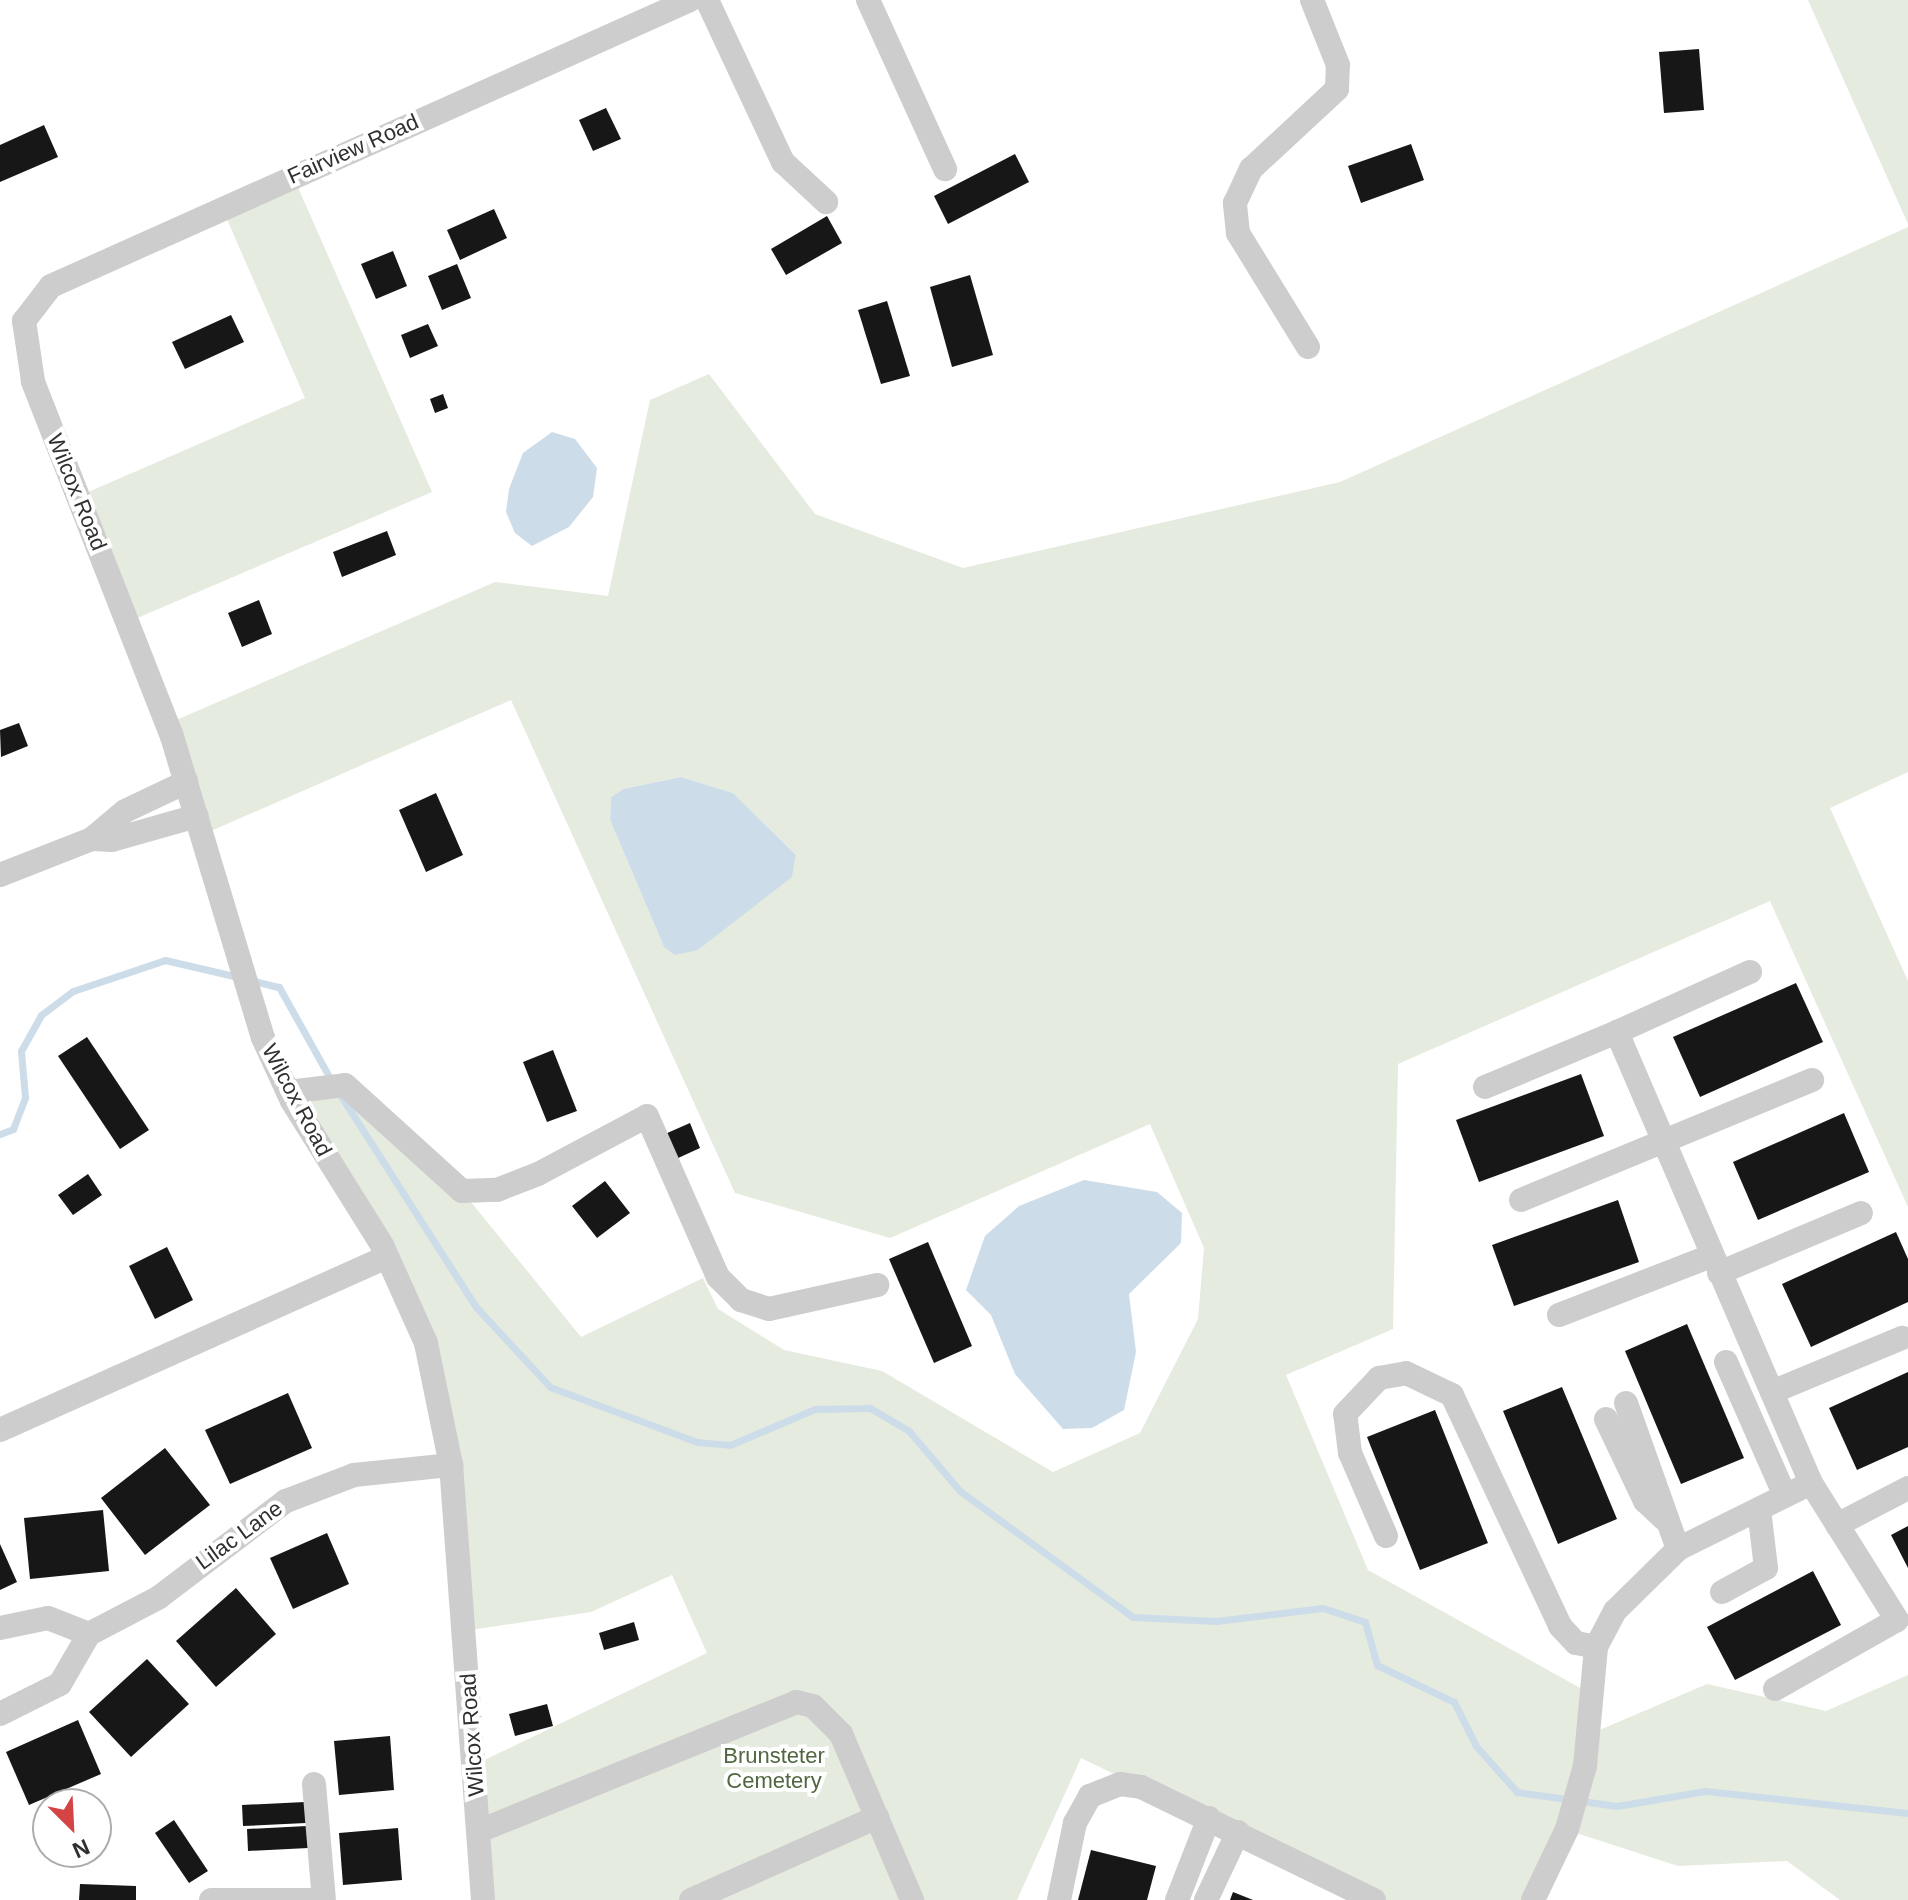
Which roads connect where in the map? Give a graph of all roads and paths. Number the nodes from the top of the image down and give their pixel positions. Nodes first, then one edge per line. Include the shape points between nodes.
1 (690, 0) edge
2 (707, 0) edge
3 (868, 0) edge
4 (1312, 0) edge
5 (945, 169) dead end
6 (826, 202) dead end
7 (26, 312) joint
8 (1308, 347) dead end
9 (186, 782) junction
10 (197, 816) junction
11 (92, 839) junction
12 (0, 875) edge
13 (1750, 972) dead end
14 (1617, 1032) junction
15 (1812, 1080) dead end
16 (1485, 1087) dead end
17 (288, 1092) junction
18 (1664, 1145) junction
19 (1521, 1200) dead end
20 (1861, 1213) dead end
21 (386, 1257) junction
22 (1715, 1265) junction
23 (877, 1285) dead end
24 (1559, 1315) dead end
25 (1902, 1338) dead end
26 (1726, 1362) dead end
27 (1772, 1392) junction
28 (1626, 1403) dead end
29 (1606, 1419) dead end
30 (0, 1430) edge
31 (451, 1465) junction
32 (1811, 1483) junction
33 (1908, 1488) edge
34 (1785, 1496) junction
35 (1759, 1509) junction
36 (1664, 1519) junction
37 (1837, 1525) junction
38 (1386, 1536) dead end
39 (1678, 1549) junction
40 (1722, 1592) dead end
41 (1902, 1620) edge
42 (0, 1628) edge
43 (89, 1634) junction
44 (1596, 1647) junction
45 (1775, 1689) dead end
46 (0, 1714) edge
47 (314, 1784) dead end
48 (877, 1817) junction
49 (1209, 1818) junction
50 (479, 1831) junction
51 (1238, 1832) junction
52 (1341, 1892) edge
53 (1538, 1898) edge
54 (211, 1900) edge
55 (312, 1900) edge
56 (324, 1900) edge
57 (483, 1900) edge
58 (691, 1900) edge
59 (912, 1900) edge
60 (1059, 1900) edge
61 (1177, 1900) edge
62 (1206, 1900) edge
63 (1374, 1900) edge

1 - 7 street, Fairview Road via 51,286
2 - 6 street via 783,162
3 - 5 street
4 - 8 street via 1338,65 1337,89 1251,169 1235,203 1238,233
7 - 9 street, Wilcox Road via 33,381
9 - 10 street, Wilcox Road
9 - 11 street via 125,811
10 - 11 street via 112,840
10 - 17 street, Wilcox Road via 246,989
11 - 12 street
13 - 14 street
14 - 16 street
14 - 18 street
15 - 18 street
17 - 21 street, Wilcox Road
17 - 23 street via 345,1085 462,1191 497,1190 524,1180 647,1116 718,1277 741,1300 769,1309
18 - 19 street
18 - 22 street
20 - 22 street
21 - 30 street
21 - 31 street, Wilcox Road via 426,1343
22 - 24 street
22 - 27 street
25 - 27 street
26 - 34 street
27 - 32 street
28 - 36 street via 1661,1491
29 - 36 street via 1645,1501
31 - 43 street, Lilac Lane via 354,1475 286,1501 158,1598
31 - 50 street, Wilcox Road
32 - 34 street
32 - 37 street
33 - 37 street
34 - 35 street
35 - 39 street
35 - 40 street via 1766,1568
36 - 39 street
37 - 41 street
38 - 44 street via 1350,1453 1345,1414 1379,1378 1406,1373 1452,1395 1560,1626 1576,1643
39 - 44 street via 1624,1600
41 - 45 street
42 - 43 street via 48,1618
43 - 46 street via 60,1684
44 - 53 street via 1585,1766 1567,1829
47 - 56 street
48 - 50 street via 841,1734 813,1706 796,1702
48 - 58 street
48 - 59 street
49 - 51 street
49 - 60 street via 1141,1787 1106,1786 1075,1823
49 - 61 street
50 - 57 street, Wilcox Road
51 - 52 street
51 - 62 street
52 - 63 street
54 - 55 street

